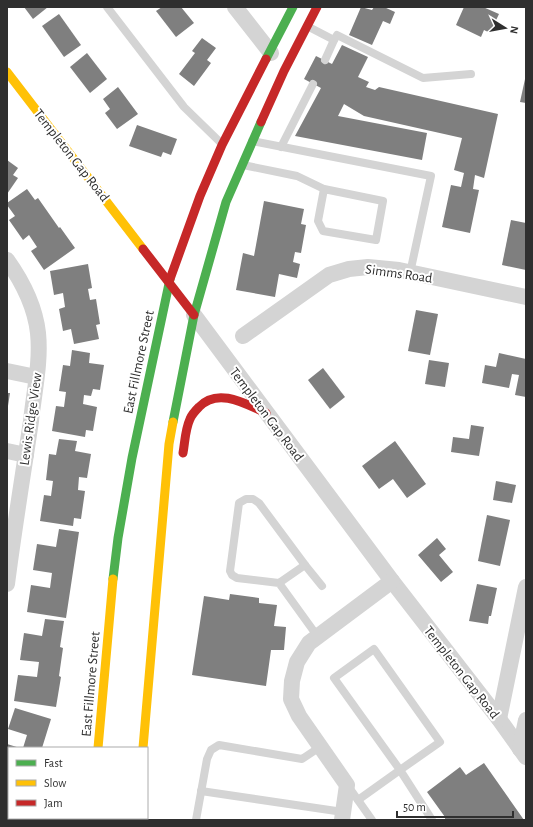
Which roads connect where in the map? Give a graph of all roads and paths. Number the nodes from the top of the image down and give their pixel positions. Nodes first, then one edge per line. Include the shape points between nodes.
1 (107, 7) edge
2 (235, 7) edge
3 (294, 7) edge
4 (317, 7) edge
5 (307, 26) junction
6 (334, 40) junction
7 (270, 53) junction
8 (324, 60) dead end
9 (7, 72) edge
10 (471, 74) dead end
11 (313, 84) dead end
12 (252, 141) junction
13 (222, 145) junction
14 (281, 147) junction
15 (241, 165) junction
16 (324, 189) junction
17 (10, 271) edge
18 (410, 272) junction
19 (169, 282) junction
20 (526, 296) edge
21 (194, 315) junction
22 (243, 336) dead end
23 (7, 371) edge
24 (36, 377) junction
25 (266, 413) junction
26 (7, 451) edge
27 (26, 455) junction
28 (181, 462) dead end
29 (174, 491) dead end
30 (162, 527) junction
31 (11, 532) edge
32 (305, 565) junction
33 (392, 581) junction
34 (279, 583) junction
35 (7, 584) edge
36 (322, 586) dead end
37 (526, 587) edge
38 (318, 637) junction
39 (499, 720) junction
40 (526, 720) edge
41 (98, 747) edge
42 (143, 747) edge
43 (320, 747) junction
44 (523, 753) edge
45 (400, 770) junction
46 (347, 785) junction
47 (202, 791) junction
48 (358, 800) junction
49 (343, 816) edge
50 (196, 820) edge
51 (372, 820) edge
52 (432, 820) edge

1 - 13 lane via 184,107
2 - 7 street
3 - 7 main road, East Fillmore Street
4 - 5 main road
5 - 6 lane
5 - 12 main road
6 - 8 lane
6 - 10 lane via 337,35 423,78
7 - 13 main road, East Fillmore Street
9 - 19 main road, Templeton Gap Road
11 - 14 lane
12 - 14 lane
12 - 15 main road
13 - 19 main road, East Fillmore Street via 200,196
14 - 18 lane via 431,176
15 - 16 lane via 297,176
15 - 21 main road via 226,202
16 - 16 lane via 383,201 376,240 323,231 318,221
17 - 24 street, Lewis Ridge View via 27,293 34,313 38,332
18 - 20 street, Simms Road
18 - 22 street, Simms Road via 368,267 329,275
19 - 21 main road, Templeton Gap Road
19 - 41 main road, East Fillmore Street via 118,538
21 - 25 street, Templeton Gap Road
21 - 30 main road via 169,444
23 - 24 street
24 - 27 street, Lewis Ridge View
25 - 28 main road via 230,398 221,397 204,403 195,410 190,419
25 - 33 street, Templeton Gap Road
26 - 27 street
27 - 31 street, Lewis Ridge View
29 - 30 main road
30 - 42 main road
31 - 35 street, Lewis Ridge View
32 - 34 lane
32 - 34 lane via 259,503 254,499 246,499 239,504 230,571 237,578
32 - 36 lane
33 - 38 street
33 - 39 street, Templeton Gap Road
34 - 38 lane
37 - 39 street
38 - 43 street via 309,643 297,662 292,681 292,699 299,716
39 - 44 street, Templeton Gap Road
40 - 44 street
43 - 46 street
43 - 47 lane via 302,759 219,745 211,750 207,759
45 - 45 lane via 334,678 374,649 440,742
45 - 48 lane
45 - 52 lane
46 - 48 lane
46 - 49 street
47 - 49 lane
47 - 50 lane
48 - 51 lane

